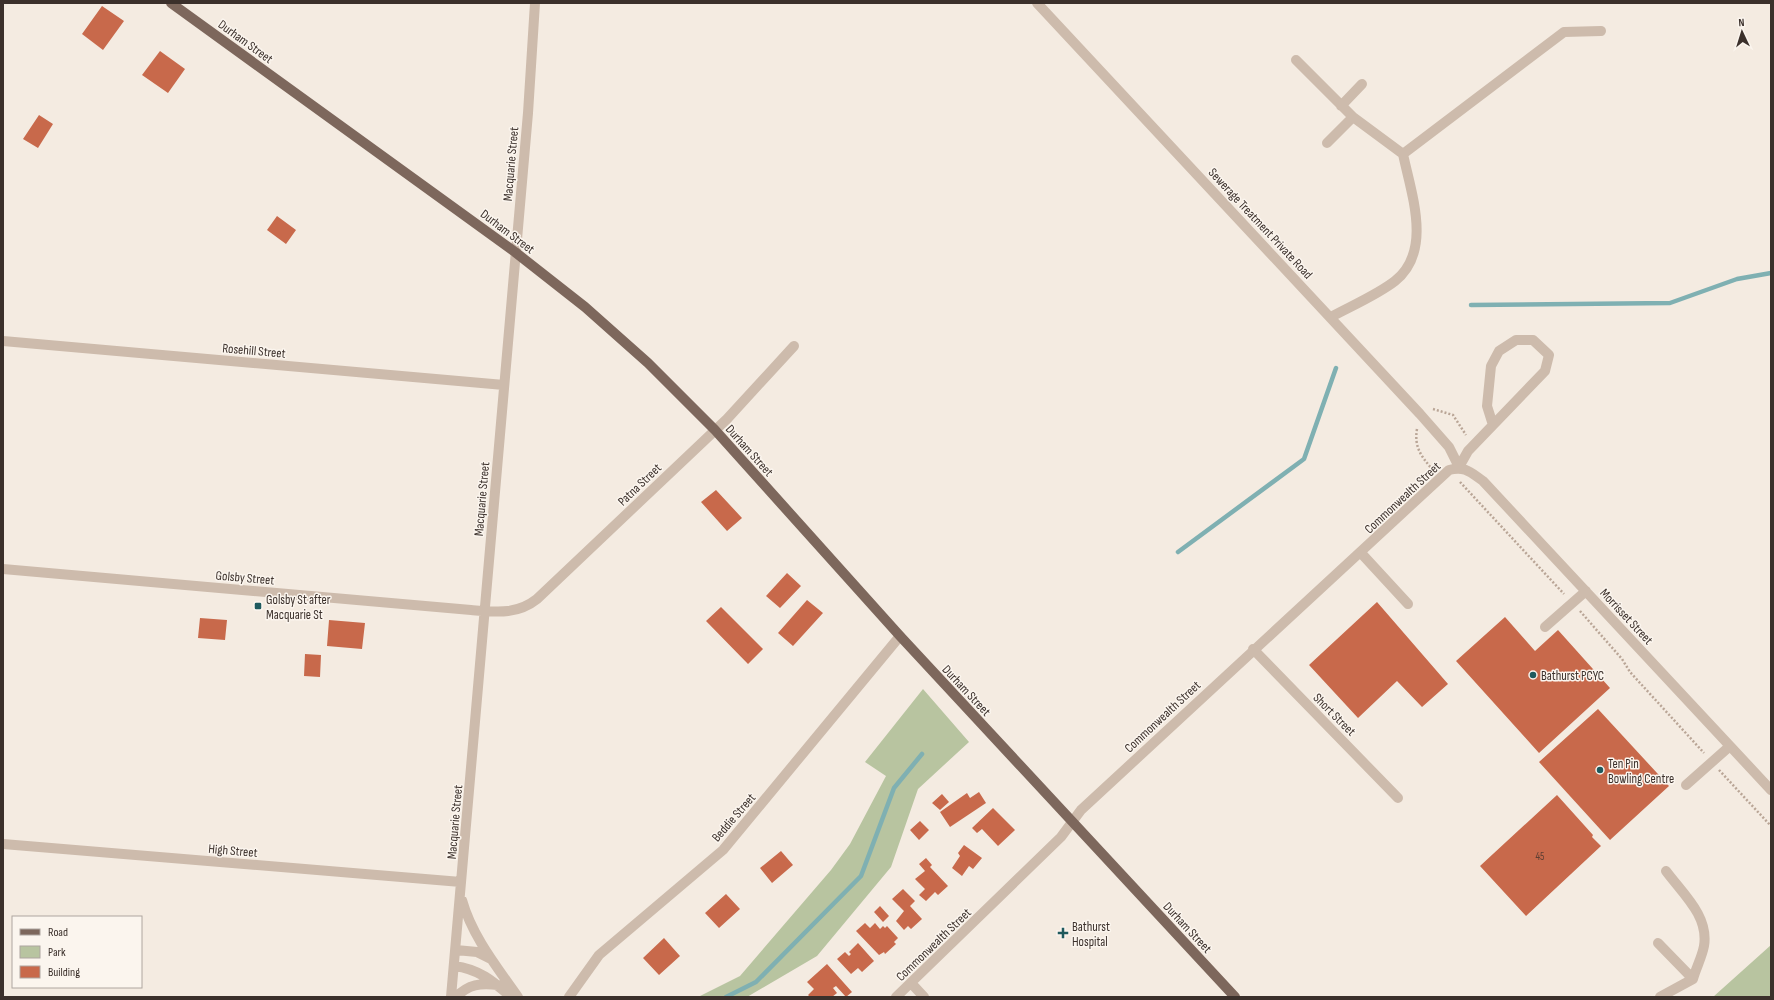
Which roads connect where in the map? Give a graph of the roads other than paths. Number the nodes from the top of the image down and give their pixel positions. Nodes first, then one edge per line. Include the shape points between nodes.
1 (171, 3) edge
2 (535, 3) edge
3 (1037, 3) edge
4 (1601, 31) dead end
5 (1296, 60) dead end
6 (1362, 84) dead end
7 (1341, 106) junction
8 (1352, 117) junction
9 (1327, 143) dead end
10 (1403, 154) junction
11 (515, 252) junction
12 (1331, 317) junction
13 (3, 341) edge
14 (794, 346) dead end
15 (504, 385) junction
16 (1493, 425) junction
17 (715, 430) junction
18 (1454, 469) junction
19 (1360, 553) junction
20 (3, 570) edge
21 (1586, 591) junction
22 (1408, 604) dead end
23 (485, 611) junction
24 (1545, 627) dead end
25 (900, 636) junction
26 (1252, 649) junction
27 (1730, 746) junction
28 (1686, 785) dead end
29 (1771, 790) edge
30 (1398, 798) dead end
31 (1072, 822) junction
32 (3, 844) edge
33 (1666, 871) dead end
34 (461, 887) junction
35 (1658, 943) dead end
36 (456, 950) junction
37 (493, 960) junction
38 (454, 966) junction
39 (1693, 979) junction
40 (911, 983) junction
41 (498, 985) junction
42 (451, 997) edge
43 (456, 997) edge
44 (511, 997) edge
45 (518, 997) edge
46 (569, 997) edge
47 (896, 997) edge
48 (924, 997) edge
49 (1235, 997) edge
50 (1660, 997) edge

1 - 11 main road, Durham Street
2 - 11 street, Macquarie Street
3 - 12 street, Sewerage Treatment Private Road
4 - 10 street via 1564,32
5 - 7 street
6 - 7 street
7 - 8 street
8 - 9 street
8 - 10 street
10 - 12 street via 1415,218 1417,246 1411,262 1396,280
11 - 15 street, Macquarie Street
11 - 17 main road, Durham Street via 586,307 648,363
12 - 18 street, Sewerage Treatment Private Road via 1450,447
13 - 15 street, Rosehill Street
14 - 17 street, Patna Street
15 - 23 street, Macquarie Street
16 - 16 street, Commonwealth Street via 1487,406 1491,366 1499,351 1516,340 1533,340 1549,355 1545,372
16 - 18 street, Commonwealth Street
17 - 23 street, Patna Street via 537,600 516,611
17 - 25 main road, Durham Street
18 - 19 street, Commonwealth Street via 1439,479
18 - 21 street, Morrisset Street via 1468,470 1483,481
19 - 22 street
19 - 26 street, Commonwealth Street
20 - 23 street, Golsby Street
21 - 24 street
21 - 27 street, Morrisset Street
23 - 34 street, Macquarie Street
25 - 31 main road, Durham Street
25 - 46 street, Beddie Street via 723,850 599,955
26 - 30 street, Short Street
26 - 31 street, Commonwealth Street via 1081,810
27 - 28 street
27 - 29 street, Morrisset Street
31 - 40 street, Commonwealth Street via 1061,837
31 - 49 main road, Durham Street
32 - 34 street, High Street
33 - 39 street via 1701,916 1705,934 1704,948
34 - 36 street, Macquarie Street
34 - 37 street via 471,924
35 - 39 street
36 - 37 street via 477,952
36 - 38 street, Macquarie Street
37 - 45 street
38 - 41 street via 480,972
38 - 42 street, Macquarie Street
39 - 50 street
40 - 47 street, Commonwealth Street
40 - 48 street
41 - 43 street via 474,984
41 - 44 street

